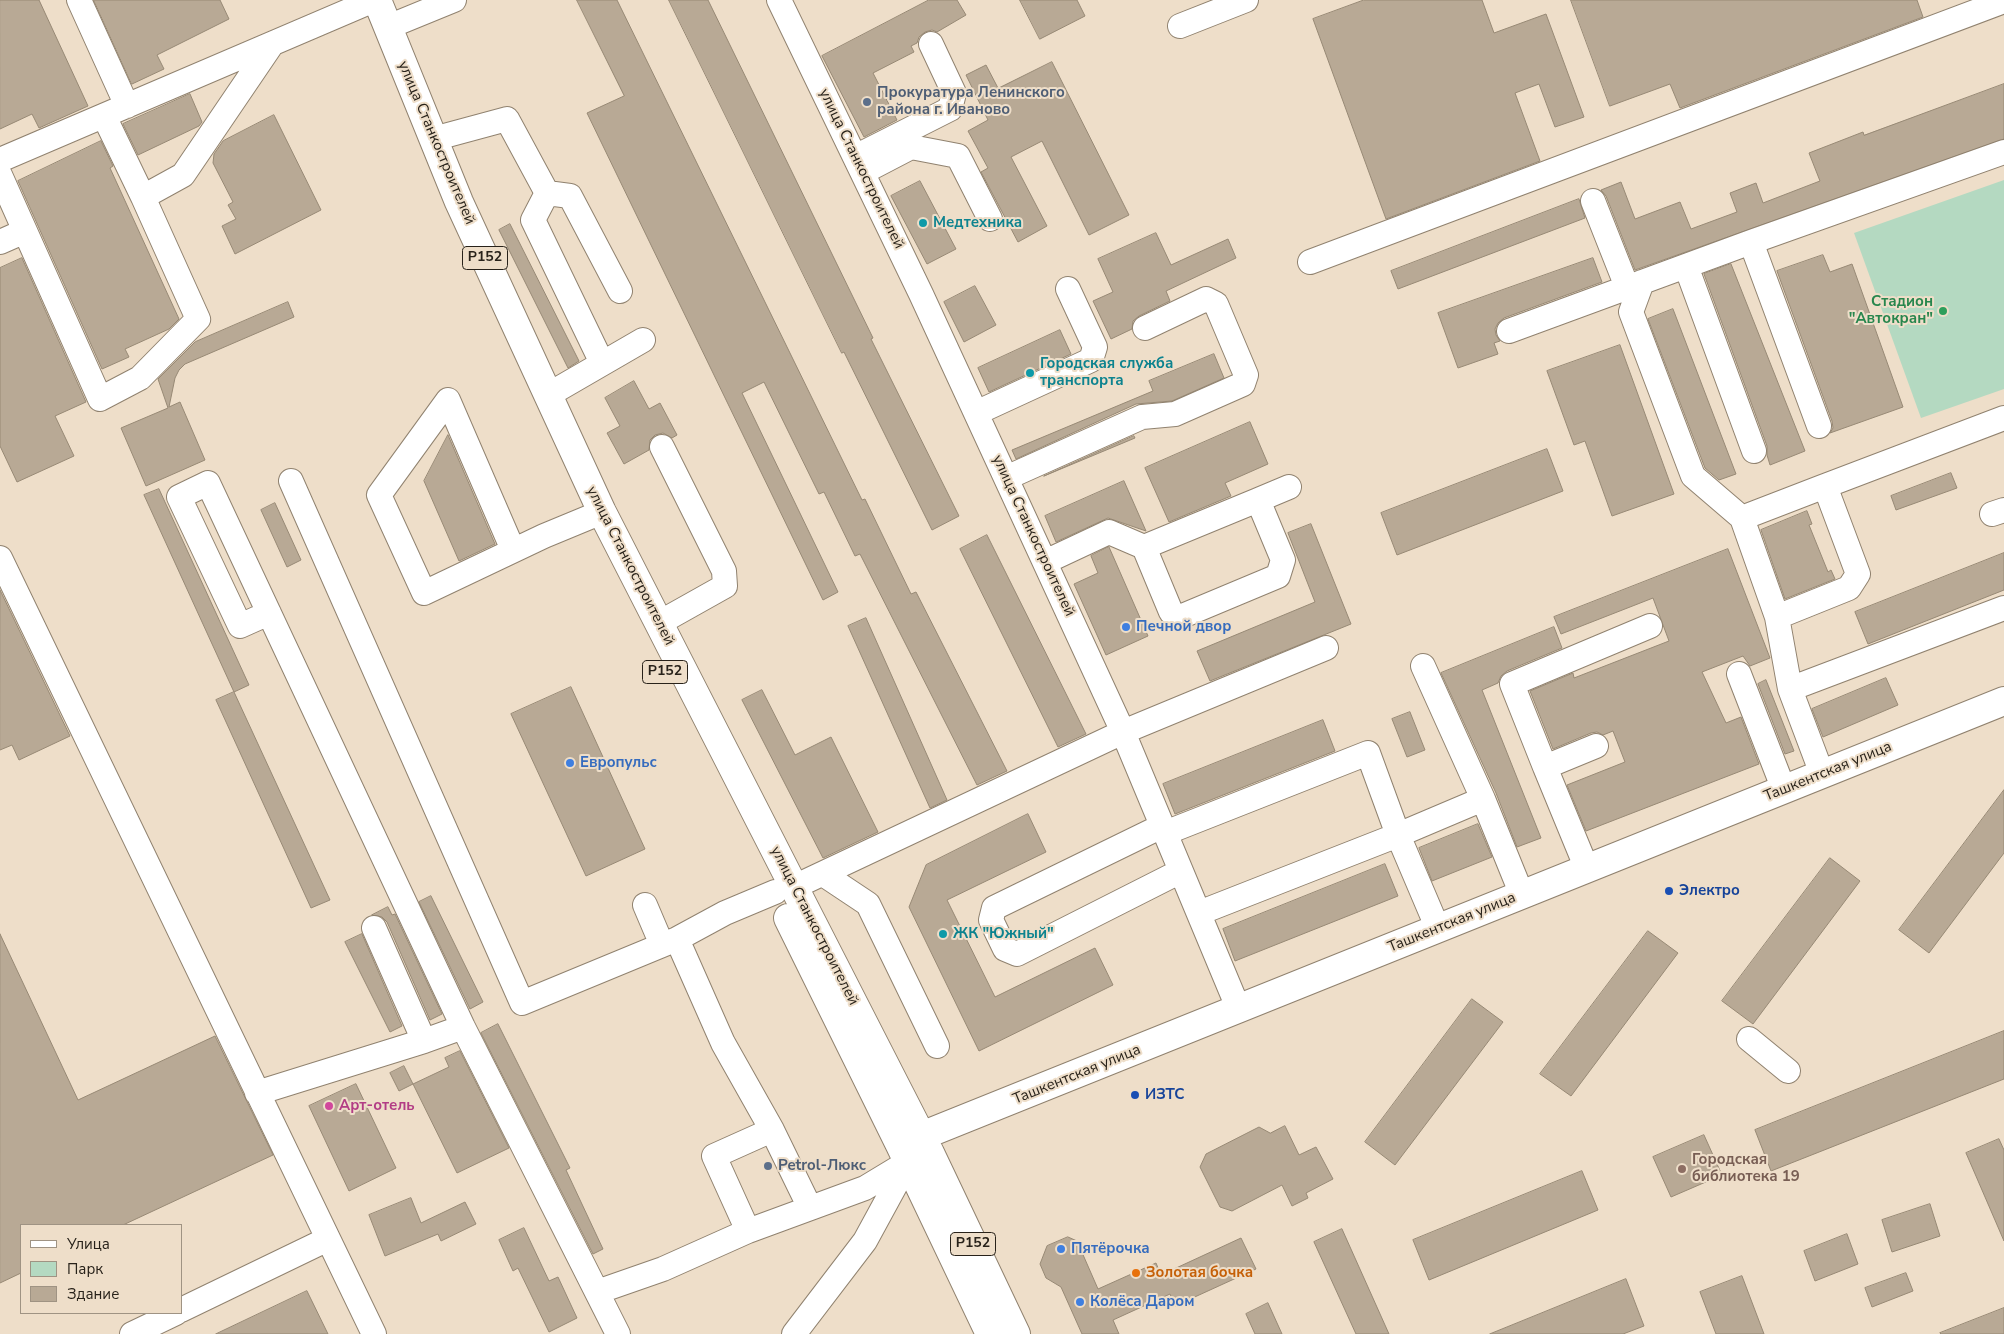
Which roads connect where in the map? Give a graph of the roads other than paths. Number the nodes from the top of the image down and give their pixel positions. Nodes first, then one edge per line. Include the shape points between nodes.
1 (79, 0) edge
2 (454, 0) edge
3 (780, 0) edge
4 (1246, 0) edge
5 (370, 1) edge
6 (2004, 1) edge
7 (1180, 26) dead end
8 (388, 27) junction
9 (272, 44) junction
10 (931, 44) dead end
11 (127, 106) junction
12 (104, 116) junction
13 (433, 138) junction
14 (2004, 152) edge
15 (0, 160) edge
16 (859, 164) junction
17 (0, 175) edge
18 (547, 193) junction
19 (142, 197) junction
20 (1593, 202) dead end
21 (990, 219) dead end
22 (25, 231) junction
23 (0, 242) edge
24 (1751, 242) junction
25 (1310, 262) dead end
26 (1686, 266) junction
27 (1634, 285) junction
28 (1068, 289) dead end
29 (620, 291) dead end
30 (1145, 328) dead end
31 (1509, 331) dead end
32 (643, 340) dead end
33 (602, 364) junction
34 (548, 395) junction
35 (976, 413) junction
36 (2004, 418) edge
37 (1819, 426) dead end
38 (662, 447) dead end
39 (1754, 450) dead end
40 (1006, 478) junction
41 (291, 481) dead end
42 (1825, 486) junction
43 (1289, 487) dead end
44 (1258, 500) junction
45 (594, 515) junction
46 (1742, 518) junction
47 (1144, 547) junction
48 (514, 550) junction
49 (0, 558) edge
50 (1045, 562) junction
51 (2004, 608) edge
52 (269, 613) junction
53 (1777, 616) junction
54 (659, 623) junction
55 (1650, 626) dead end
56 (1326, 648) dead end
57 (1423, 666) dead end
58 (1739, 674) dead end
59 (1790, 689) junction
60 (2004, 701) edge
61 (2004, 719) edge
62 (1123, 732) junction
63 (1596, 746) dead end
64 (1545, 767) junction
65 (1822, 774) junction
66 (1784, 790) junction
67 (1482, 799) junction
68 (1164, 829) junction
69 (1398, 835) junction
70 (1181, 870) junction
71 (823, 874) junction
72 (1590, 877) junction
73 (785, 889) junction
74 (1522, 895) junction
75 (645, 905) dead end
76 (1199, 913) junction
77 (374, 928) dead end
78 (1438, 930) junction
79 (670, 942) junction
80 (1283, 1001) junction
81 (1242, 1018) junction
82 (463, 1027) junction
83 (1748, 1040) dead end
84 (424, 1041) junction
85 (937, 1046) dead end
86 (1788, 1071) dead end
87 (257, 1093) junction
88 (772, 1130) junction
89 (915, 1149) junction
90 (810, 1208) junction
91 (748, 1231) junction
92 (328, 1239) junction
93 (597, 1292) junction
94 (182, 1310) edge
95 (174, 1314) edge
96 (132, 1334) edge
97 (374, 1334) edge
98 (618, 1334) edge
99 (794, 1334) edge
100 (990, 1334) edge
101 (1016, 1334) edge

1 - 11 street
2 - 8 street
3 - 16 street, улица Станкостроителей
4 - 7 street
5 - 8 main road, улица Станкостроителей / Р152
5 - 9 street
5 - 45 main road, улица Станкостроителей / Р152 via 447,208
6 - 25 street
8 - 13 main road, улица Станкостроителей / Р152
9 - 11 street
9 - 19 street via 183,174
10 - 16 street via 954,93 950,109
11 - 12 street
12 - 15 street
12 - 19 street
13 - 18 street via 507,119
13 - 34 main road, улица Станкостроителей / Р152
14 - 24 street
16 - 21 street via 912,147 958,156
16 - 35 street, улица Станкостроителей
17 - 22 street
18 - 29 street via 570,196
18 - 33 street via 533,220
19 - 22 street via 198,319 140,378 100,399
20 - 27 street
22 - 23 street
24 - 26 street
24 - 37 street
26 - 27 street
26 - 39 street
27 - 31 street
27 - 46 street via 1631,312 1693,476
28 - 35 street via 1095,347 1091,360
30 - 40 street via 1206,299 1216,304 1246,375 1243,384 1175,414 1142,418
32 - 33 street
33 - 34 street
34 - 45 main road, улица Станкостроителей / Р152
35 - 40 street, улица Станкостроителей
36 - 42 street
38 - 54 street via 724,571 725,586
40 - 50 street, улица Станкостроителей
41 - 79 street via 522,1004
42 - 46 street
42 - 53 street via 1858,574 1849,588
43 - 44 street
44 - 47 street
44 - 47 street via 1283,560 1278,576 1180,617 1171,612
45 - 48 street
45 - 54 main road, улица Станкостроителей / Р152
45 - 73 main road, улица Станкостроителей / Р152
46 - 53 street
47 - 50 street via 1109,532
48 - 48 street via 424,593 379,495 448,400
49 - 87 street
50 - 62 street, улица Станкостроителей
51 - 59 street
52 - 52 street via 208,483 179,496 240,626
52 - 82 street
53 - 59 street
54 - 73 main road, улица Станкостроителей / Р152
55 - 64 street via 1512,684
56 - 62 street
57 - 67 street
58 - 66 street
59 - 65 street
60 - 65 main road, Ташкентская улица
61 - 72 main road, Ташкентская улица
62 - 68 street, улица Станкостроителей
62 - 71 street
63 - 64 street
64 - 72 street
65 - 66 main road, Ташкентская улица
66 - 72 main road, Ташкентская улица
67 - 69 street
67 - 74 street
68 - 69 street via 1368,753
68 - 70 street, улица Станкостроителей
68 - 70 street via 994,908 991,920 1005,949 1017,954
69 - 76 street
69 - 78 street
70 - 76 street, улица Станкостроителей
71 - 73 street
71 - 85 street via 868,904
72 - 74 main road, Ташкентская улица
72 - 80 main road, Ташкентская улица
73 - 79 street via 725,913
73 - 89 main road, улица Станкостроителей / Р152
74 - 78 main road, Ташкентская улица
75 - 79 street
76 - 81 street, улица Станкостроителей
77 - 84 street
78 - 80 main road, Ташкентская улица
79 - 88 street
80 - 81 main road, Ташкентская улица
81 - 89 main road, Ташкентская улица
82 - 84 street
82 - 93 street
83 - 86 street
84 - 87 street
87 - 92 street
88 - 90 street
88 - 91 street via 714,1156
89 - 90 street via 865,1188
89 - 99 street via 865,1241
89 - 100 main road, улица Станкостроителей / Р152
89 - 101 main road, улица Станкостроителей / Р152
90 - 91 street
91 - 93 street via 663,1269
92 - 94 street
92 - 97 street
93 - 98 street
95 - 96 street

